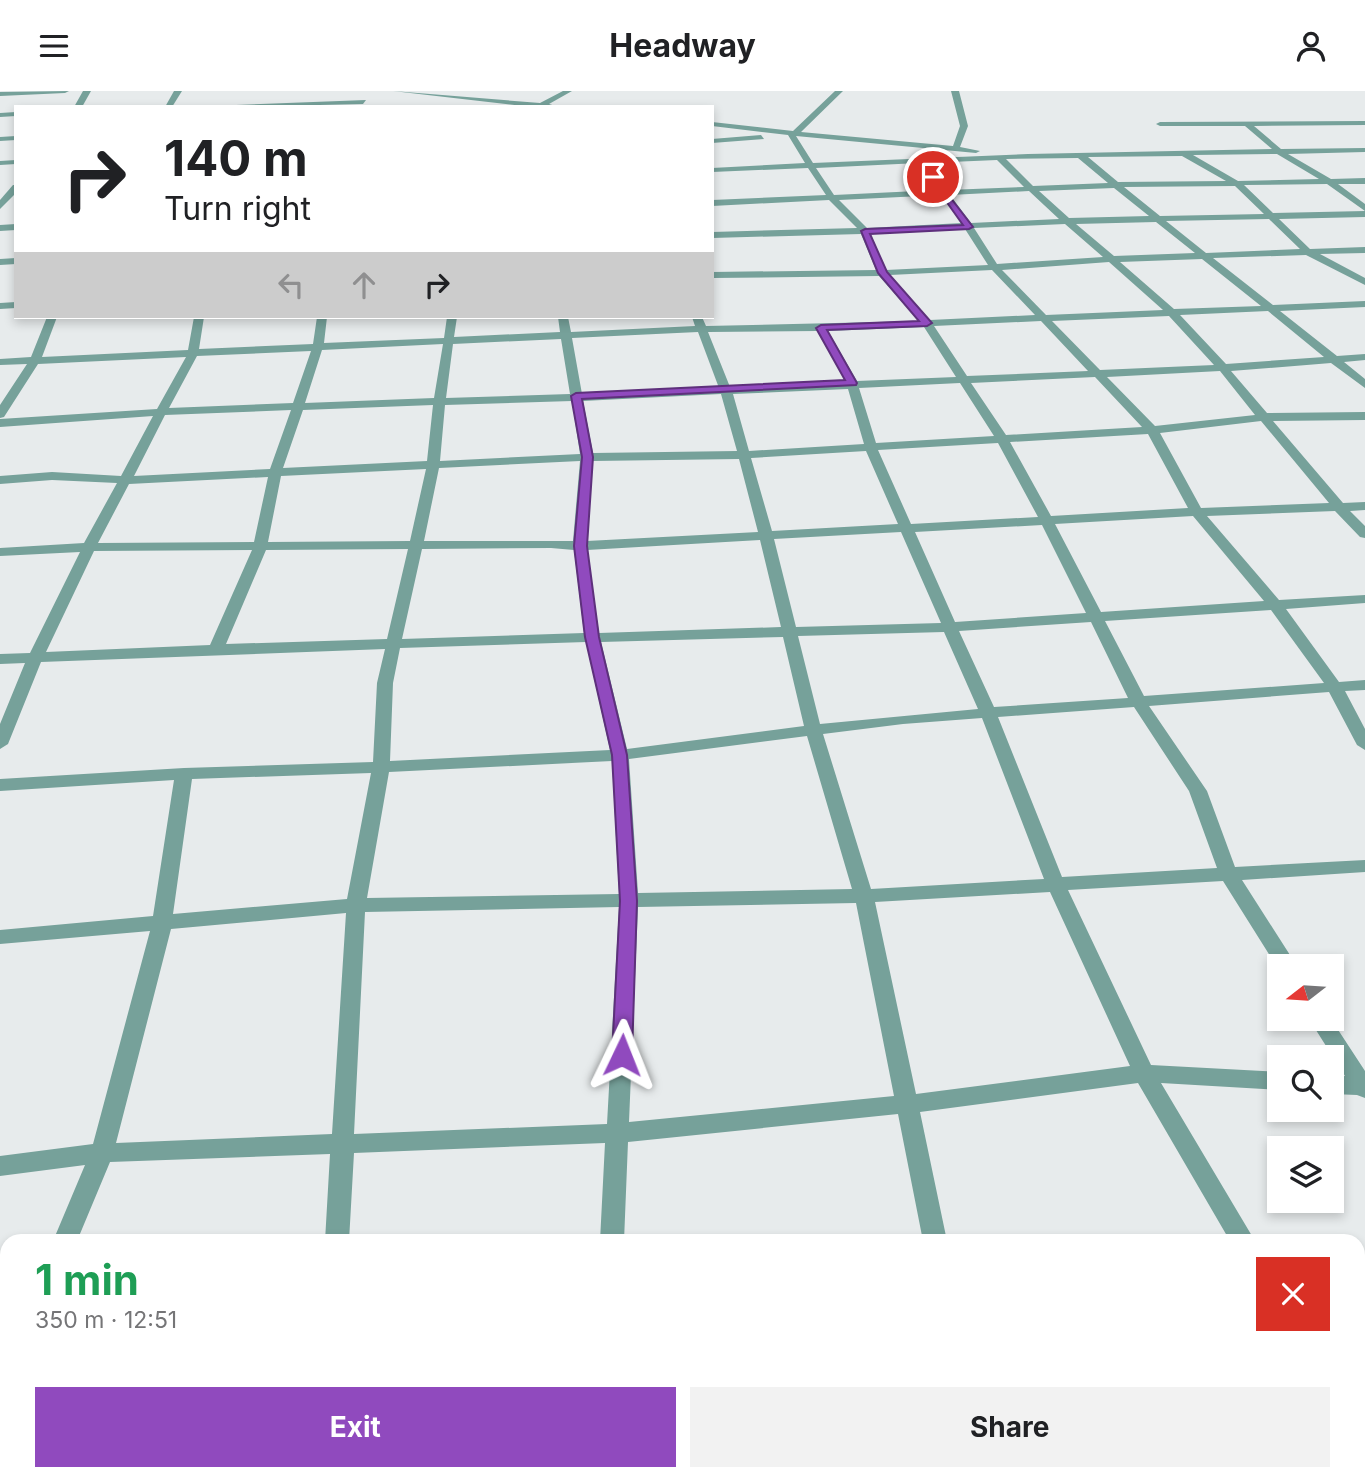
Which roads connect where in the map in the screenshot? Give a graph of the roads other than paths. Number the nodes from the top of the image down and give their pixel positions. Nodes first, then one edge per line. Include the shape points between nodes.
1 (65, 91) edge
2 (366, 91) edge
3 (397, 91) edge
4 (568, 91) edge
5 (839, 91) edge
6 (955, 91) edge
7 (12, 92) edge
8 (0, 94) edge
9 (0, 103) edge
10 (275, 103) edge
11 (472, 104) edge
12 (256, 105) edge
13 (363, 105) edge
14 (542, 105) joint
15 (1246, 123) junction
16 (1343, 123) junction
17 (1365, 123) edge
18 (714, 124) edge
19 (1160, 124) dead end
20 (1354, 132) dead end
21 (792, 136) junction
22 (714, 141) edge
23 (956, 148) junction
24 (1365, 150) edge
25 (1281, 153) junction
26 (1080, 155) junction
27 (1186, 155) junction
28 (1028, 156) junction
29 (1000, 158) junction
30 (922, 162) junction
31 (808, 165) junction
32 (714, 170) edge
33 (1365, 181) edge
34 (1330, 182) junction
35 (1238, 184) junction
36 (1115, 185) junction
37 (1030, 190) junction
38 (14, 192) edge
39 (944, 193) junction
40 (0, 195) edge
41 (832, 198) junction
42 (714, 203) edge
43 (0, 206) edge
44 (1365, 208) edge
45 (1365, 214) edge
46 (1273, 215) junction
47 (1157, 219) junction
48 (1070, 221) junction
49 (969, 227) junction
50 (865, 231) junction
51 (714, 235) edge
52 (1365, 250) edge
53 (1308, 252) junction
54 (1209, 258) junction
55 (1112, 259) junction
56 (994, 267) junction
57 (883, 273) junction
58 (714, 275) edge
59 (1365, 282) edge
60 (1365, 304) edge
61 (1273, 308) junction
62 (1172, 313) junction
63 (1042, 318) junction
64 (51, 319) edge
65 (199, 319) edge
66 (322, 319) edge
67 (452, 319) edge
68 (563, 319) edge
69 (699, 323) edge
70 (927, 323) junction
71 (821, 328) junction
72 (565, 335) junction
73 (449, 341) junction
74 (318, 347) junction
75 (193, 353) junction
76 (1365, 357) edge
77 (1334, 359) junction
78 (35, 360) junction
79 (0, 362) edge
80 (1222, 368) junction
81 (1096, 372) junction
82 (962, 379) junction
83 (852, 383) junction
84 (1365, 386) edge
85 (726, 391) junction
86 (576, 396) junction
87 (441, 401) junction
88 (299, 406) junction
89 (163, 412) junction
90 (0, 414) edge
91 (1365, 416) edge
92 (1265, 417) junction
93 (0, 423) edge
94 (1152, 430) junction
95 (1002, 439) junction
96 (871, 448) junction
97 (743, 455) junction
98 (587, 457) junction
99 (433, 467) junction
100 (275, 474) junction
101 (0, 480) edge
102 (125, 480) junction
103 (1365, 506) edge
104 (1339, 508) junction
105 (1197, 512) junction
106 (1047, 521) junction
107 (905, 527) junction
108 (766, 534) junction
109 (1365, 534) edge
110 (417, 544) junction
111 (580, 546) junction
112 (89, 547) junction
113 (260, 548) junction
114 (0, 552) edge
115 (1365, 599) edge
116 (1276, 606) junction
117 (1096, 619) junction
118 (948, 627) junction
119 (792, 633) junction
120 (592, 637) junction
121 (396, 644) junction
122 (216, 649) junction
123 (35, 658) junction
124 (0, 659) edge
125 (1365, 685) edge
126 (1334, 686) junction
127 (1138, 701) junction
128 (988, 713) junction
129 (813, 730) junction
130 (0, 744) edge
131 (1365, 745) edge
132 (620, 755) junction
133 (380, 767) junction
134 (184, 773) junction
135 (0, 785) edge
136 (1365, 866) edge
137 (1227, 873) junction
138 (1056, 885) junction
139 (863, 896) junction
140 (629, 901) junction
141 (356, 905) junction
142 (162, 924) junction
143 (0, 937) edge
144 (1279, 954) edge
145 (1328, 1031) edge
146 (1144, 1073) junction
147 (1267, 1080) edge
148 (1344, 1085) edge
149 (1364, 1087) edge
150 (908, 1104) junction
151 (618, 1133) junction
152 (343, 1145) junction
153 (102, 1153) junction
154 (0, 1166) edge
155 (68, 1234) edge
156 (337, 1234) edge
157 (612, 1234) edge
158 (934, 1234) edge
159 (1239, 1234) edge

1 - 7 street
2 - 13 street
3 - 11 street
4 - 14 street
5 - 21 street
6 - 23 street via 964,126
7 - 8 street
7 - 9 street
10 - 12 street
10 - 13 street
11 - 14 street
15 - 16 street
15 - 19 street
15 - 25 street
16 - 17 street
16 - 20 street
18 - 21 street
21 - 22 street
21 - 23 street
21 - 31 street
23 - 28 street
24 - 25 street
25 - 27 street
25 - 34 street
26 - 27 street
26 - 28 street
26 - 36 street
27 - 35 street
28 - 29 street
29 - 30 street
29 - 37 street
30 - 31 street
30 - 39 street
31 - 32 street
31 - 41 street
33 - 34 street
34 - 35 street
34 - 44 street
35 - 36 street
35 - 46 street
36 - 37 street
36 - 47 street
37 - 39 street
37 - 48 street
38 - 40 street
38 - 43 street
39 - 41 street
39 - 49 street
41 - 42 street
41 - 50 street
45 - 46 street
46 - 47 street
46 - 53 street
47 - 48 street
47 - 54 street
48 - 49 street
48 - 55 street
49 - 50 street
49 - 56 street
50 - 51 street
50 - 57 street
52 - 53 street
53 - 54 street
53 - 59 street
54 - 55 street
54 - 61 street
55 - 56 street
55 - 62 street
56 - 57 street
56 - 63 street
57 - 58 street
57 - 70 street
60 - 61 street
61 - 62 street
61 - 77 street
62 - 63 street
62 - 80 street
63 - 70 street
63 - 81 street
64 - 78 street
65 - 75 street
66 - 74 street
67 - 73 street
68 - 72 street
69 - 71 street
69 - 72 street
69 - 85 street
70 - 71 street
70 - 82 street
71 - 83 street
72 - 73 street
72 - 86 street
73 - 74 street
73 - 87 street
74 - 75 street
74 - 88 street
75 - 78 street
75 - 89 street
76 - 77 street
77 - 80 street
77 - 84 street
78 - 79 street
78 - 90 street
80 - 81 street
80 - 92 street
81 - 82 street
81 - 94 street
82 - 83 street
82 - 95 street
83 - 85 street
83 - 96 street
85 - 86 street
85 - 97 street
86 - 87 street via 456,404
86 - 98 street
87 - 88 street
87 - 99 street
88 - 89 street
88 - 100 street
89 - 93 street
89 - 102 street
91 - 92 street
92 - 94 street
92 - 104 street
94 - 95 street
94 - 105 street
95 - 96 street
95 - 106 street
96 - 97 street
96 - 107 street
97 - 98 street
97 - 108 street
98 - 99 street
98 - 111 street
99 - 100 street
99 - 110 street
100 - 102 street
100 - 113 street
101 - 102 street via 52,476
102 - 112 street
103 - 104 street
104 - 105 street
104 - 109 street
105 - 106 street
105 - 116 street
106 - 107 street
106 - 117 street
107 - 108 street
107 - 118 street
108 - 111 street
108 - 119 street
110 - 111 street
110 - 113 street
110 - 121 street
111 - 120 street
112 - 113 street
112 - 114 street
112 - 123 street
113 - 122 street
115 - 116 street
116 - 117 street
116 - 126 street
117 - 118 street
117 - 127 street
118 - 119 street
118 - 128 street
119 - 120 street
119 - 129 street
120 - 121 street
120 - 132 street
121 - 122 street
121 - 133 street via 385,683
122 - 123 street
123 - 124 street
123 - 130 street
125 - 126 street
126 - 127 street
126 - 131 street
127 - 128 street
127 - 137 street via 1198,791
128 - 129 street
128 - 138 street
129 - 132 street
129 - 139 street
132 - 133 street
132 - 140 street
133 - 134 street
133 - 141 street
134 - 135 street
134 - 142 street
136 - 137 street
137 - 138 street
137 - 144 street
138 - 139 street
138 - 146 street
139 - 140 street
139 - 150 street
140 - 141 street
140 - 151 street
141 - 142 street
141 - 152 street
142 - 143 street
142 - 153 street
145 - 149 street
146 - 147 street
146 - 150 street
146 - 159 street
148 - 149 street
150 - 151 street
150 - 158 street
151 - 152 street
151 - 157 street
152 - 153 street
152 - 156 street
153 - 154 street
153 - 155 street

